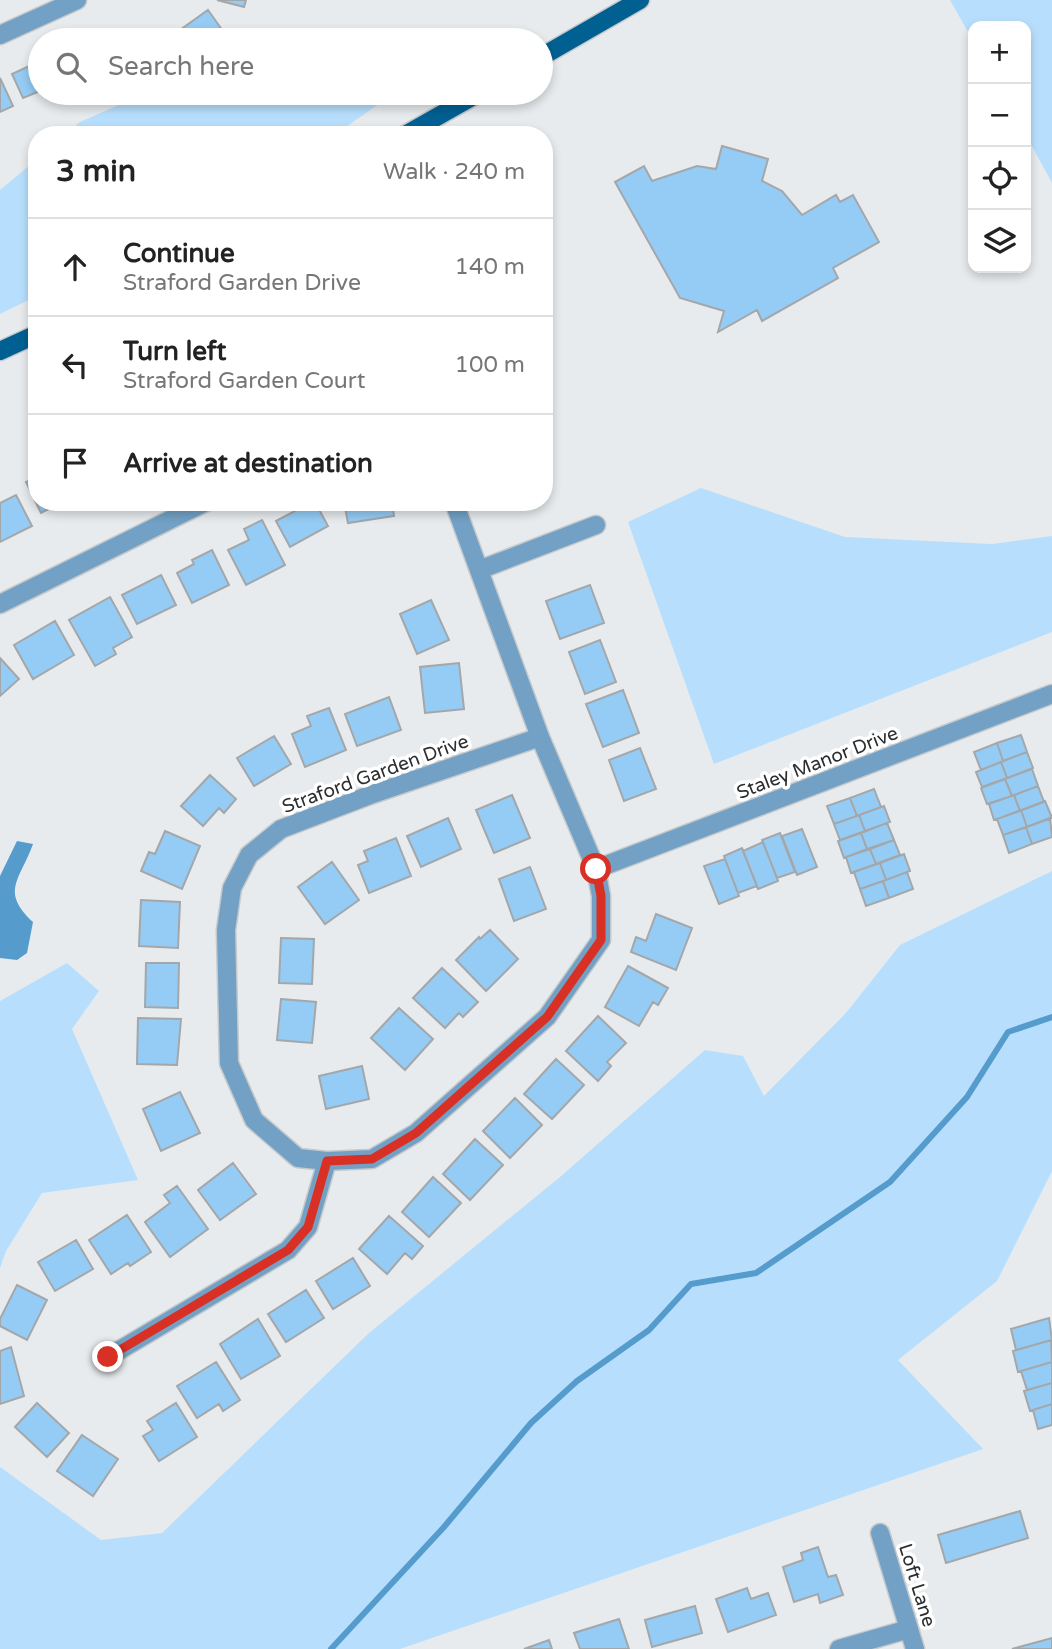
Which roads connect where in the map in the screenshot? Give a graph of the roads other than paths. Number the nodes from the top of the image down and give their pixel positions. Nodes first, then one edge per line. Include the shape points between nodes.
1 (77, 0) edge
2 (640, 0) edge
3 (0, 35) edge
4 (553, 50) edge
5 (458, 105) edge
6 (421, 126) edge
7 (28, 338) edge
8 (0, 351) edge
9 (188, 511) edge
10 (457, 511) edge
11 (596, 525) dead end
12 (479, 570) junction
13 (0, 604) edge
14 (1052, 694) edge
15 (540, 737) junction
16 (596, 869) junction
17 (327, 1161) junction
18 (108, 1357) dead end
19 (880, 1534) dead end
20 (909, 1629) junction
21 (839, 1649) edge
22 (915, 1649) edge

1 - 3 street
2 - 4 main road
5 - 6 main road
7 - 8 main road
9 - 13 street
10 - 12 street, Straford Garden Drive
11 - 12 street
12 - 15 street, Straford Garden Drive
14 - 16 street, Staley Manor Drive
15 - 16 street, Straford Garden Drive
15 - 17 street, Straford Garden Drive via 281,828 249,855 232,888 226,930 229,1063 254,1120 298,1158
16 - 17 street, Straford Garden Drive via 601,940 547,1017 416,1133 372,1159
17 - 18 street via 308,1227 288,1250
19 - 20 street, Loft Lane
20 - 21 street
20 - 22 street, Loft Lane

